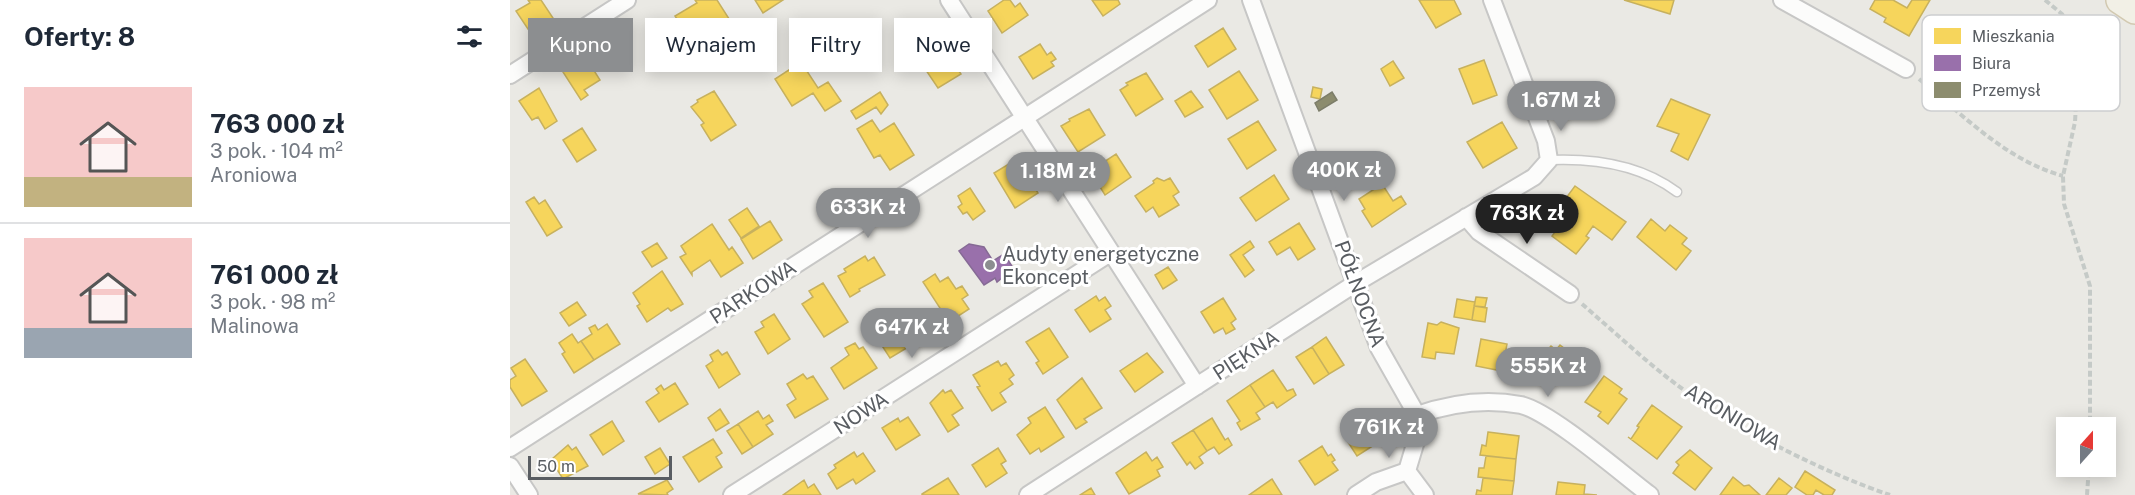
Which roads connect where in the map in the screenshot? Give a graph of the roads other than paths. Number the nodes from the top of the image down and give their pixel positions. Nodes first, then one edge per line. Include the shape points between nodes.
1 (627, 0) edge
2 (949, 0) edge
3 (1208, 0) edge
4 (1251, 0) edge
5 (1492, 0) edge
6 (1782, 0) edge
7 (2120, 0) edge
8 (2135, 10) edge
9 (1906, 69) road end
10 (510, 75) edge
11 (1024, 118) junction
12 (1549, 160) junction
13 (1677, 192) dead end
14 (1466, 217) junction
15 (1110, 253) junction
16 (1356, 283) junction
17 (1570, 294) road end
18 (1197, 386) junction
19 (1417, 415) junction
20 (510, 448) edge
21 (510, 466) edge
22 (1407, 471) junction
23 (529, 495) edge
24 (732, 495) edge
25 (1028, 495) edge
26 (1356, 495) edge
27 (1425, 495) edge
28 (1650, 495) edge

1 - 10 street
2 - 11 street
3 - 11 street, PARKOWA
4 - 16 street, PÓŁNOCNA
5 - 12 street via 1546,141
6 - 9 street
7 - 8 main road
11 - 15 street
11 - 20 street, PARKOWA
12 - 13 lane via 1584,159 1623,167 1656,176
12 - 14 street via 1521,186
14 - 16 street, PIĘKNA
14 - 17 street via 1479,232
15 - 18 street
15 - 24 street, NOWA
16 - 18 street, PIĘKNA
16 - 19 street, PÓŁNOCNA via 1379,348
18 - 25 street, PIĘKNA
19 - 22 street via 1416,441
19 - 28 street via 1451,403 1523,405 1546,416
21 - 23 street
22 - 26 street via 1376,482
22 - 27 street

